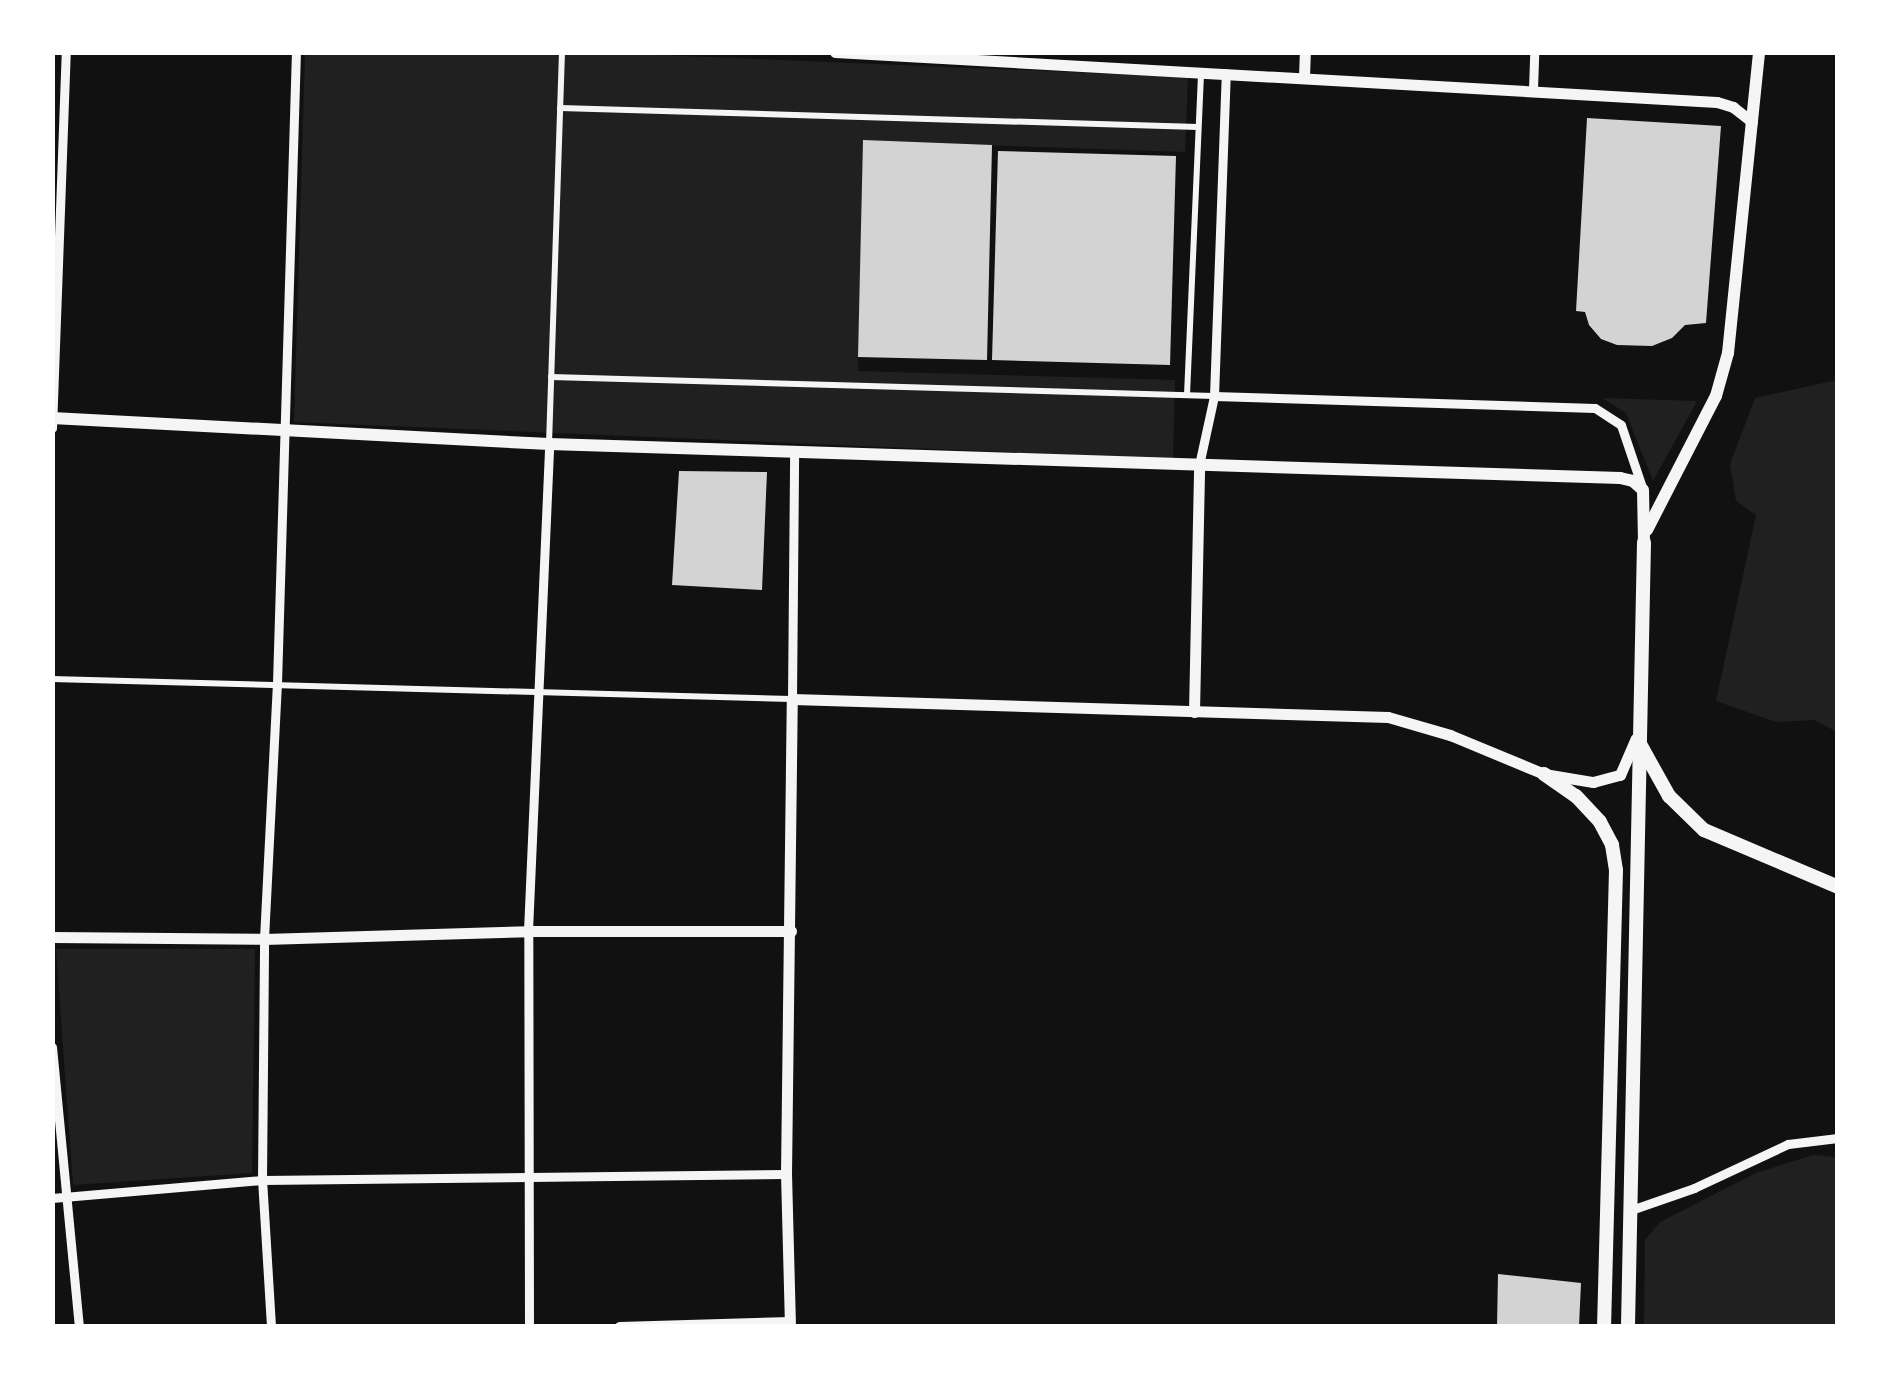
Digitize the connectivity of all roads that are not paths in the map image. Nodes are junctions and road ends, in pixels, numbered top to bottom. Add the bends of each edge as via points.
1 (66, 52) edge
2 (296, 52) edge
3 (562, 52) edge
4 (834, 52) edge
5 (1305, 52) edge
6 (1534, 52) edge
7 (1759, 52) edge
8 (1079, 59) edge
9 (1201, 72) junction
10 (1226, 73) junction
11 (1304, 77) junction
12 (1533, 89) junction
13 (560, 108) junction
14 (1752, 122) junction
15 (1198, 127) junction
16 (551, 377) junction
17 (1186, 394) junction
18 (1214, 396) junction
19 (53, 418) edge
20 (52, 428) edge
21 (286, 434) junction
22 (549, 444) junction
23 (794, 452) junction
24 (1199, 465) junction
25 (1644, 494) junction
26 (1644, 542) junction
27 (52, 679) edge
28 (277, 683) junction
29 (537, 693) junction
30 (792, 699) junction
31 (1194, 712) junction
32 (1637, 736) junction
33 (1544, 774) junction
34 (1838, 886) edge
35 (528, 931) junction
36 (791, 931) junction
37 (52, 937) edge
38 (264, 939) junction
39 (52, 1046) edge
40 (1838, 1138) edge
41 (529, 1174) junction
42 (786, 1174) junction
43 (262, 1180) junction
44 (58, 1197) edge
45 (1631, 1210) junction
46 (790, 1324) edge
47 (79, 1326) edge
48 (271, 1326) edge
49 (529, 1326) edge
50 (619, 1326) edge
51 (1604, 1326) edge
52 (1628, 1326) edge

1 - 19 street
2 - 21 street
3 - 13 street
4 - 8 street
5 - 11 street
6 - 12 street
7 - 14 main road
8 - 9 street
9 - 10 street
9 - 15 street
10 - 11 street
10 - 18 street
11 - 12 street
12 - 14 street via 1717,102
13 - 15 street
13 - 16 street
14 - 26 main road via 1728,352 1719,386
15 - 17 street
16 - 17 street
16 - 22 street
17 - 18 street
18 - 24 street
18 - 25 street via 1595,408 1626,432
19 - 20 street
19 - 21 main road
21 - 22 main road
21 - 28 street
22 - 23 main road
22 - 29 street
23 - 24 main road
23 - 30 street
24 - 25 main road via 1620,478
24 - 31 street
25 - 26 main road
26 - 32 main road
27 - 28 street
28 - 29 street
28 - 38 street
29 - 30 street
29 - 35 street
30 - 31 street
30 - 36 street
31 - 33 street via 1406,720
32 - 33 street via 1628,766 1611,780
32 - 34 main road via 1662,784 1704,830
32 - 45 main road
33 - 51 main road via 1600,822 1616,870
35 - 36 street
35 - 38 street
35 - 41 street
36 - 42 street
37 - 38 street
38 - 43 street
39 - 44 street
40 - 45 street via 1788,1144
41 - 42 street
41 - 43 street
41 - 49 street
42 - 46 street
43 - 44 street
43 - 48 street
44 - 47 street
45 - 52 main road
46 - 50 street

